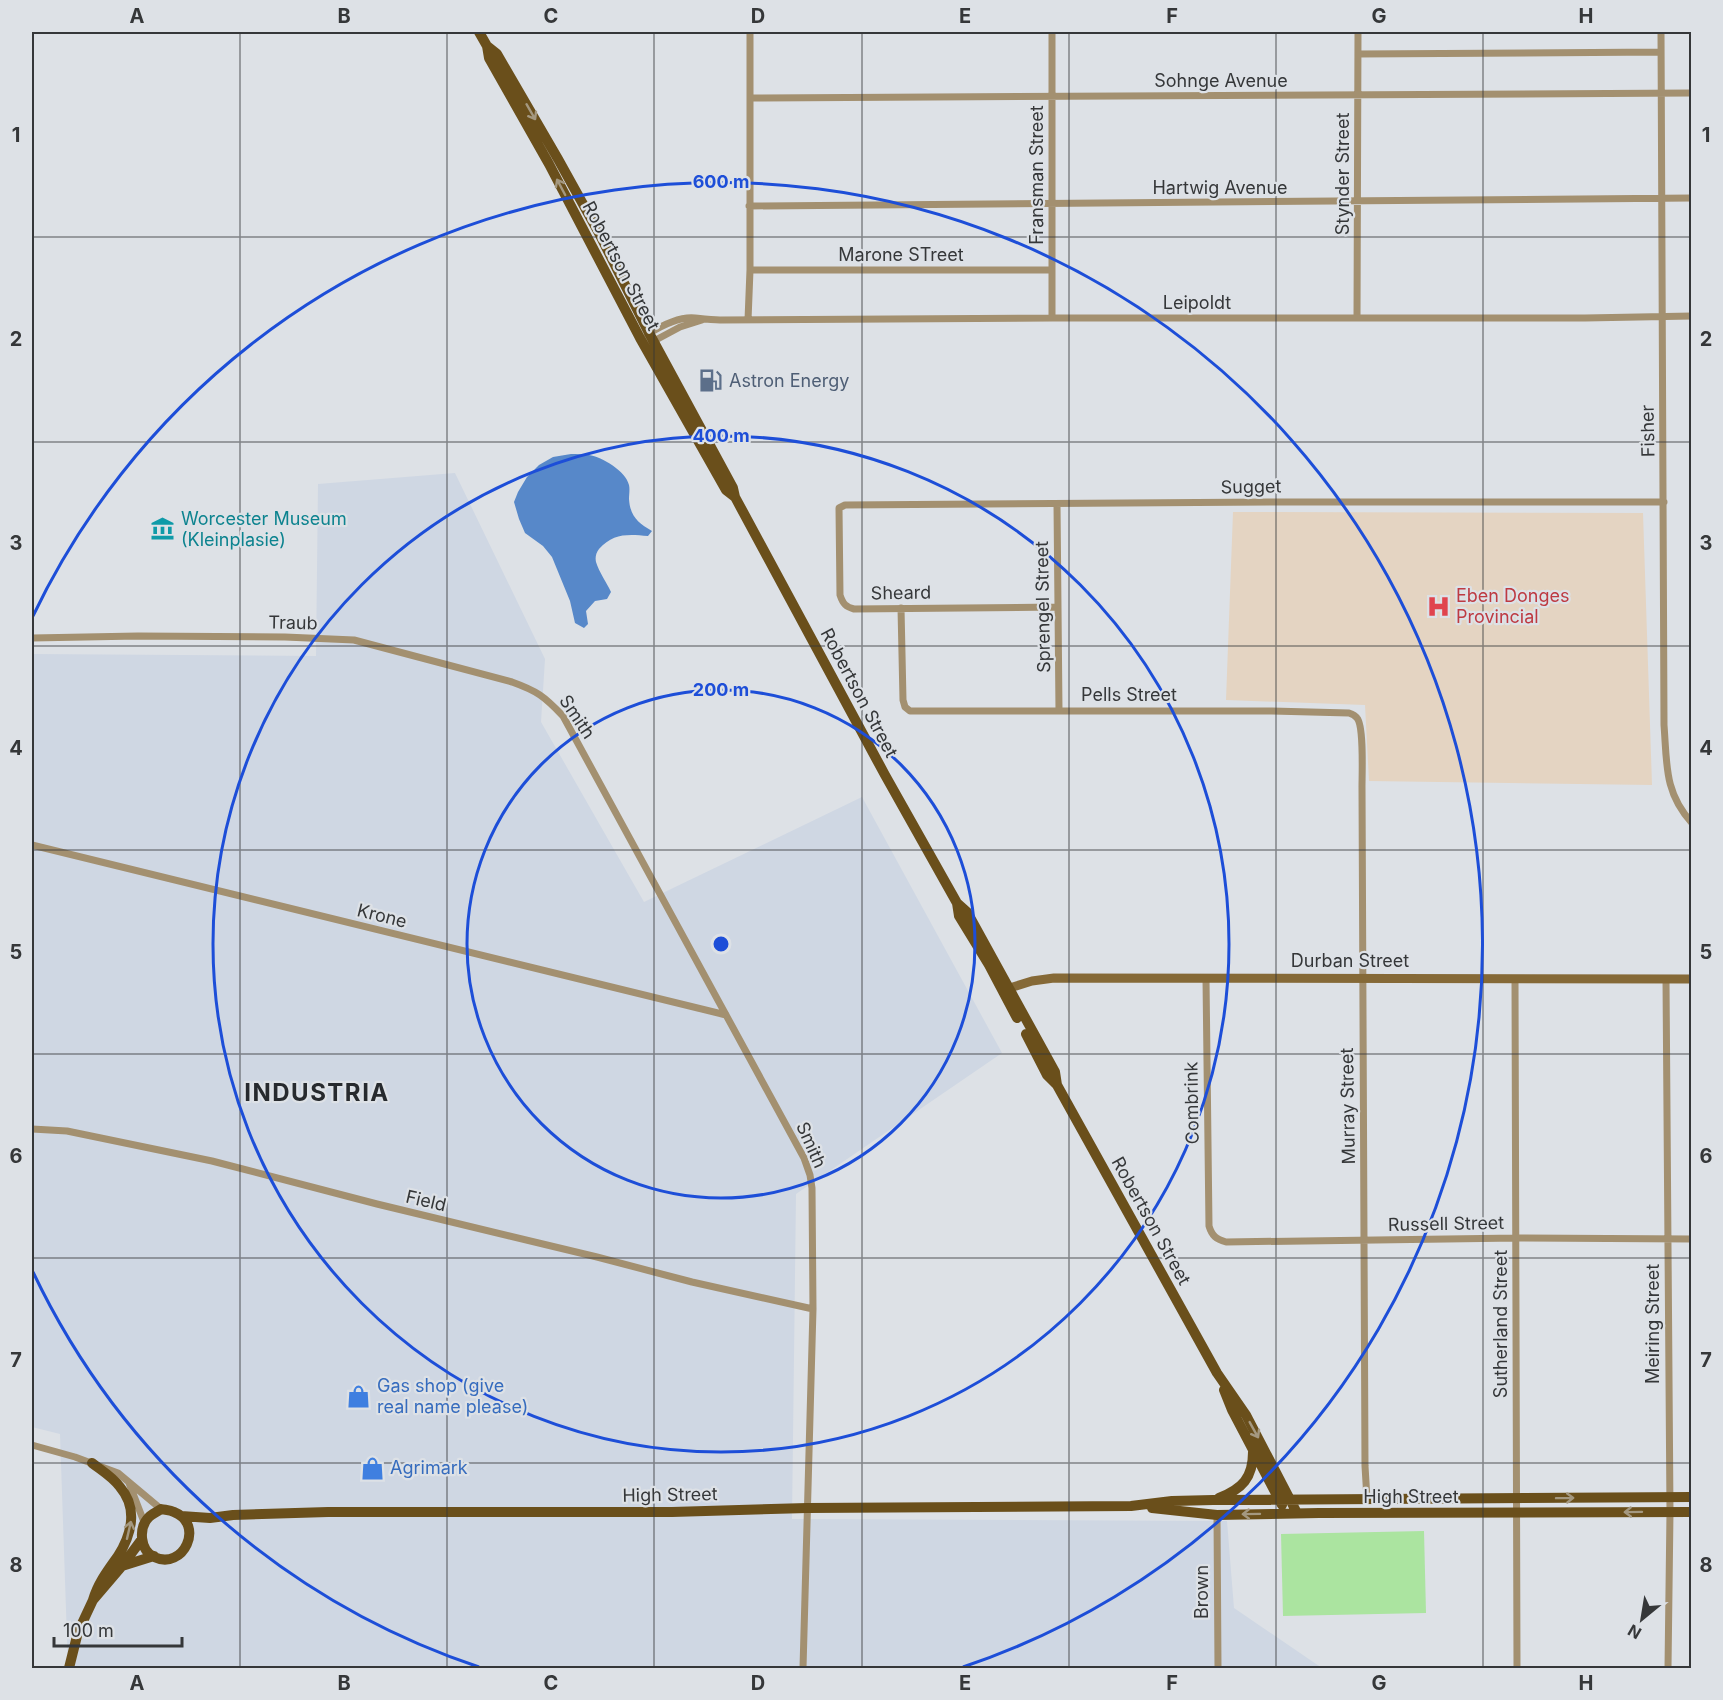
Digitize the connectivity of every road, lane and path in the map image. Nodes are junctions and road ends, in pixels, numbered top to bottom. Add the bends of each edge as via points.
1 (479, 32) edge
2 (750, 32) edge
3 (1053, 32) edge
4 (1358, 32) edge
5 (1661, 32) edge
6 (1661, 52) junction
7 (1358, 54) junction
8 (1661, 93) junction
9 (1692, 93) edge
10 (1358, 95) junction
11 (1052, 96) junction
12 (750, 98) junction
13 (1661, 198) junction
14 (1692, 198) edge
15 (1358, 202) junction
16 (1053, 203) junction
17 (750, 206) junction
18 (750, 270) junction
19 (1052, 270) junction
20 (1662, 316) junction
21 (1692, 316) edge
22 (1357, 317) junction
23 (1052, 318) junction
24 (748, 320) junction
25 (647, 340) junction
26 (1664, 501) junction
27 (1057, 504) junction
28 (840, 506) joint
29 (1058, 607) junction
30 (901, 608) junction
31 (32, 638) edge
32 (546, 698) joint
33 (1059, 710) junction
34 (1354, 715) joint
35 (1692, 823) edge
36 (32, 845) edge
37 (1362, 978) junction
38 (1206, 979) junction
39 (1515, 979) junction
40 (1666, 979) junction
41 (1692, 979) edge
42 (1005, 989) junction
43 (726, 1015) junction
44 (32, 1129) edge
45 (1209, 1226) joint
46 (1517, 1238) junction
47 (1668, 1239) junction
48 (1692, 1239) edge
49 (1365, 1240) junction
50 (813, 1309) junction
51 (1217, 1373) junction
52 (32, 1445) edge
53 (1253, 1451) junction
54 (92, 1463) junction
55 (128, 1480) junction
56 (1669, 1497) junction
57 (1692, 1497) edge
58 (1515, 1498) junction
59 (1367, 1499) junction
60 (1213, 1500) junction
61 (1284, 1500) junction
62 (1131, 1506) junction
63 (807, 1508) junction
64 (161, 1509) junction
65 (1670, 1512) junction
66 (1692, 1512) edge
67 (1292, 1514) junction
68 (1516, 1514) junction
69 (1217, 1515) junction
70 (181, 1516) junction
71 (210, 1518) junction
72 (144, 1522) junction
73 (190, 1535) junction
74 (142, 1539) junction
75 (154, 1556) junction
76 (122, 1566) junction
77 (93, 1600) junction
78 (69, 1668) edge
79 (803, 1668) edge
80 (1218, 1668) edge
81 (1516, 1668) edge
82 (1668, 1668) edge

1 - 25 main road, Robertson Street via 497,54 599,233
2 - 12 street
3 - 11 street, Fransman Street
4 - 7 street, Stynder Street
5 - 6 street, Fisher
6 - 7 street
6 - 8 street, Fisher
7 - 10 street, Stynder Street
8 - 9 street, Sohnge Avenue
8 - 10 street, Sohnge Avenue
8 - 13 street, Fisher
10 - 11 street, Sohnge Avenue
10 - 15 street, Stynder Street
11 - 12 street, Sohnge Avenue
11 - 16 street, Fransman Street
12 - 17 street
13 - 14 street, Hartwig Avenue
13 - 15 street, Hartwig Avenue
13 - 20 street, Fisher
15 - 16 street, Hartwig Avenue
15 - 22 street, Stynder Street
16 - 17 street, Hartwig Avenue
16 - 19 street, Fransman Street
17 - 18 street
18 - 19 street, Marone STreet
18 - 24 street
19 - 23 street, Fransman Street
20 - 21 street, Leipoldt
20 - 22 street, Leipoldt
20 - 26 street, Fisher
22 - 23 street, Leipoldt
23 - 24 street, Leipoldt
24 - 25 street, Leipoldt via 702,320
25 - 42 main road, Robertson Street via 733,488 957,903 967,912
26 - 27 street, Sugget
26 - 35 street, Fisher via 1667,768 1673,796
27 - 28 street, Sugget
27 - 29 street, Sprengel Street
28 - 30 street, Sheard via 842,602 854,609
29 - 30 street, Sheard
29 - 33 street, Sprengel Street
30 - 33 street, Pells Street via 905,707 913,711
31 - 32 street, Traub via 354,640 512,682
32 - 43 street, Smith via 562,716
33 - 34 street, Pells Street
34 - 37 street, Murray Street via 1361,730
36 - 43 street, Krone
37 - 38 street, Durban Street
37 - 39 street, Durban Street
37 - 49 street, Murray Street
38 - 42 street, Durban Street via 1054,978
38 - 45 street, Combrink
39 - 40 street, Durban Street
39 - 46 street, Sutherland Street
40 - 41 street, Durban Street
40 - 47 street, Meiring Street
42 - 51 main road, Robertson Street via 1055,1072 1057,1085
43 - 50 street, Smith via 810,1175
44 - 50 street, Field via 67,1131 200,1158
45 - 49 street, Russell Street via 1215,1237 1226,1242
46 - 47 street, Russell Street
46 - 49 street, Russell Street
46 - 58 street, Sutherland Street
47 - 48 street, Russell Street
47 - 56 street, Meiring Street
49 - 59 street, Murray Street
50 - 63 street, Smith
51 - 53 main road, Robertson Street
51 -> 61 main road, Robertson Street via 1267,1453
52 - 54 street
53 - 60 main road via 1252,1467 1245,1482
53 - 61 main road, Robertson Street
54 - 55 street
77 -> 54 main road via 128,1537 131,1511 121,1487
55 - 64 street
55 - 72 street
56 - 57 main road, High Street
58 -> 56 main road, High Street
56 - 65 street, Meiring Street
58 - 59 main road, High Street
58 - 68 street, Sutherland Street
59 - 61 main road, High Street
60 - 61 main road, High Street
60 - 62 main road, High Street
61 - 67 main road, Robertson Street
62 - 63 main road, High Street
62 - 69 main road, High Street
63 - 71 main road, High Street via 328,1512
63 - 79 street, Smith
64 - 70 main road, High Street
64 - 72 main road
65 - 66 main road, High Street
65 -> 68 main road, High Street
65 - 82 street, Meiring Street
67 - 68 main road, High Street
67 -> 69 main road, High Street
68 - 81 street, Sutherland Street
69 - 80 street, Brown
70 - 71 main road, High Street
70 - 73 main road
71 - 73 main road
72 - 74 main road
73 - 75 main road via 187,1547 174,1558
74 - 75 main road
74 - 76 main road
75 - 76 main road
76 - 77 main road
77 - 78 main road via 78,1632

